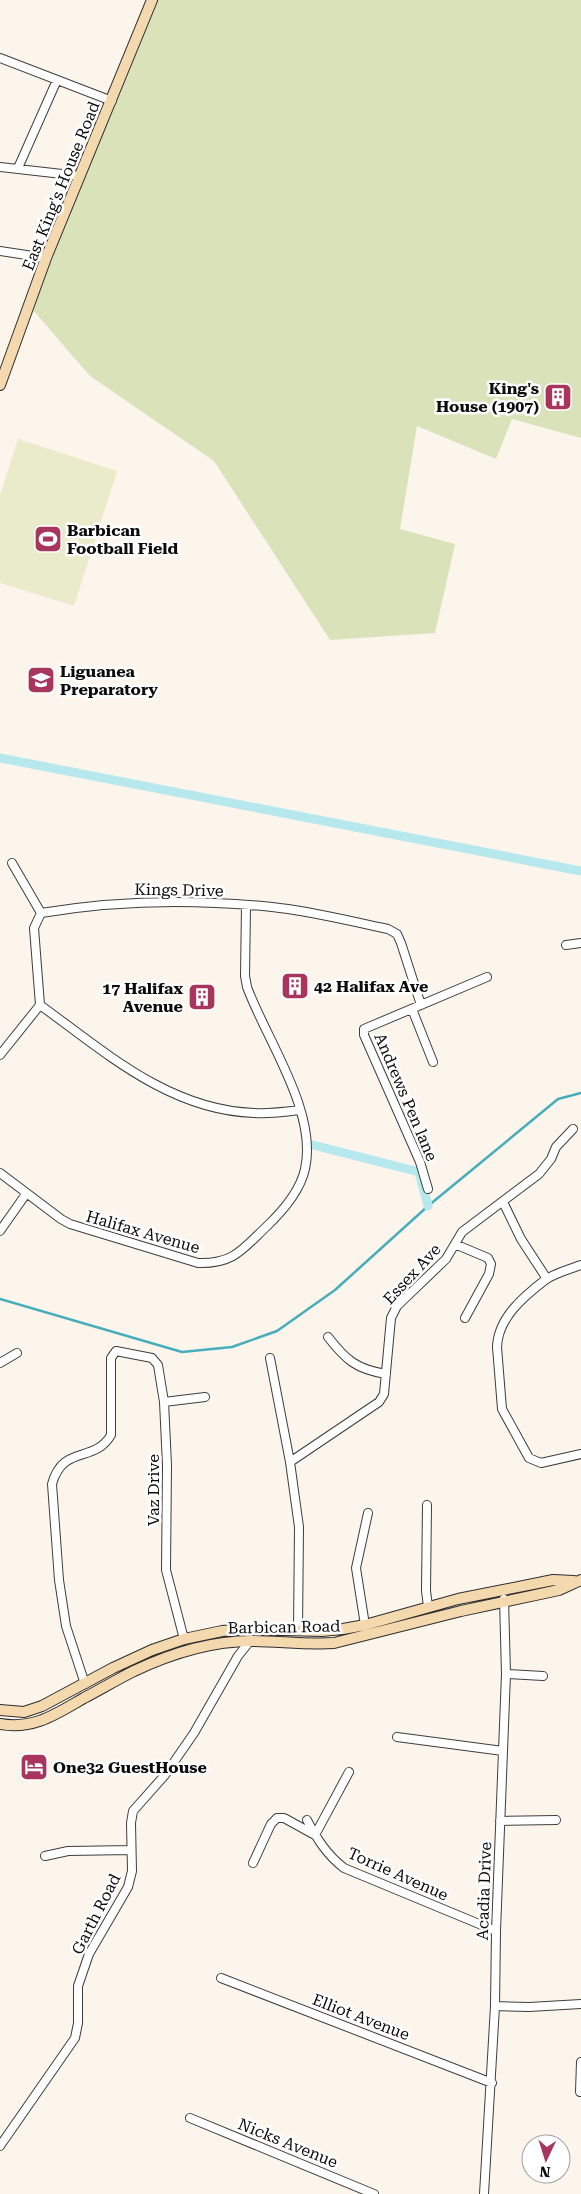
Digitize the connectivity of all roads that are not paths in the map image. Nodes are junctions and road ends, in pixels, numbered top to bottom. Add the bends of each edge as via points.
1 (152, 0) edge
2 (0, 58) edge
3 (57, 80) junction
4 (112, 101) junction
5 (0, 167) edge
6 (18, 168) junction
7 (80, 176) junction
8 (0, 250) edge
9 (46, 258) junction
10 (0, 381) edge
11 (12, 863) dead end
12 (246, 906) junction
13 (41, 913) junction
14 (581, 943) edge
15 (566, 945) dead end
16 (487, 977) dead end
17 (40, 1005) junction
18 (421, 1005) junction
19 (412, 1009) junction
20 (0, 1055) edge
21 (433, 1062) dead end
22 (299, 1110) junction
23 (573, 1129) dead end
24 (0, 1173) edge
25 (428, 1189) dead end
26 (26, 1194) junction
27 (503, 1202) junction
28 (0, 1231) edge
29 (457, 1245) junction
30 (581, 1265) edge
31 (546, 1279) junction
32 (465, 1318) dead end
33 (328, 1338) dead end
34 (17, 1353) dead end
35 (270, 1358) dead end
36 (0, 1363) edge
37 (386, 1374) junction
38 (205, 1397) dead end
39 (164, 1402) junction
40 (581, 1454) edge
41 (290, 1462) junction
42 (427, 1505) dead end
43 (368, 1514) dead end
44 (580, 1581) edge
45 (503, 1589) junction
46 (504, 1601) junction
47 (428, 1606) junction
48 (365, 1625) junction
49 (298, 1630) junction
50 (184, 1639) junction
51 (250, 1641) junction
52 (506, 1674) junction
53 (543, 1676) dead end
54 (85, 1684) junction
55 (0, 1710) edge
56 (0, 1724) edge
57 (397, 1737) dead end
58 (503, 1751) junction
59 (349, 1772) dead end
60 (307, 1820) dead end
61 (556, 1820) dead end
62 (500, 1821) junction
63 (315, 1835) junction
64 (131, 1850) junction
65 (45, 1856) dead end
66 (253, 1863) dead end
67 (496, 1931) junction
68 (221, 1978) dead end
69 (581, 2004) edge
70 (495, 2006) junction
71 (581, 2062) edge
72 (492, 2083) junction
73 (580, 2092) dead end
74 (190, 2118) dead end
75 (0, 2146) edge
76 (374, 2194) edge
77 (484, 2194) edge

1 - 4 main road, East King's House Road
2 - 3 street
3 - 4 street
3 - 6 street
4 - 7 main road, East King's House Road
5 - 6 street
6 - 7 street
7 - 9 main road, East King's House Road
8 - 9 street
9 - 10 main road, East King's House Road
11 - 13 street
12 - 13 street, Kings Drive via 145,902 87,905
12 - 18 street, Kings Drive via 328,916 388,929 397,934
12 - 22 street, Halifax Avenue via 247,987 296,1094
13 - 17 street via 34,928
14 - 15 street
16 - 18 street, Andrews Pen lane
17 - 20 street
17 - 22 street via 140,1077 168,1092 233,1112
18 - 19 street, Andrews Pen lane
19 - 21 street
19 - 25 street, Andrews Pen lane via 369,1025 364,1029 364,1035 420,1162
22 - 26 street, Halifax Avenue via 307,1149 305,1170 297,1187 284,1210 236,1256 215,1264 198,1263 76,1226
23 - 27 street, Essex Ave via 556,1147 539,1174
24 - 26 street, Halifax Avenue
26 - 28 street
27 - 29 street, Essex Ave via 462,1232
27 - 31 street
29 - 32 street via 488,1258 491,1264 489,1274
29 - 37 street, Essex Ave via 393,1312
30 - 31 street
31 - 40 street via 506,1317 498,1337 502,1409 525,1453 537,1463
33 - 37 street via 341,1354 360,1368
34 - 36 street
35 - 41 street
37 - 41 street, Essex Ave via 384,1394 379,1402
38 - 39 street
39 - 50 street, Vaz Drive via 166,1570
39 - 54 street, Vaz Drive via 158,1364 152,1358 116,1351 111,1356 111,1435 97,1449 63,1462 55,1473 52,1484 60,1590 66,1626
41 - 49 street via 299,1527
42 - 47 street
43 - 48 street via 356,1568
44 - 45 main road, Barbican Road via 553,1580
44 - 46 main road, Barbican Road via 559,1590
45 - 46 street, Acadia Drive
45 - 47 main road, Barbican Road
46 - 51 main road, Barbican Road via 334,1643
46 - 52 street, Acadia Drive
47 - 48 main road, Barbican Road
48 - 49 main road, Barbican Road via 322,1631
49 - 50 main road, Barbican Road via 246,1629
50 - 54 main road, Barbican Road via 144,1654
51 - 56 main road, Barbican Road via 217,1644 156,1661 51,1718 20,1726
51 - 64 street, Garth Road via 194,1733 165,1775 133,1811
52 - 53 street
52 - 58 street, Acadia Drive
54 - 55 main road, Barbican Road via 24,1712
57 - 58 street
58 - 62 street, Acadia Drive
59 - 63 street
60 - 63 street, Torrie Avenue
61 - 62 street
62 - 67 street, Acadia Drive
63 - 66 street via 284,1818 278,1818 271,1824
63 - 67 street, Torrie Avenue via 333,1860 344,1868
64 - 65 street, Garth Road via 68,1851
64 - 75 street, Garth Road via 132,1871 128,1887 88,1954 78,1986 75,2038
67 - 70 street, Acadia Drive
68 - 72 street, Elliot Avenue
69 - 70 street
70 - 72 street, Acadia Drive
71 - 73 street
72 - 77 street, Acadia Drive
74 - 76 street, Nicks Avenue

